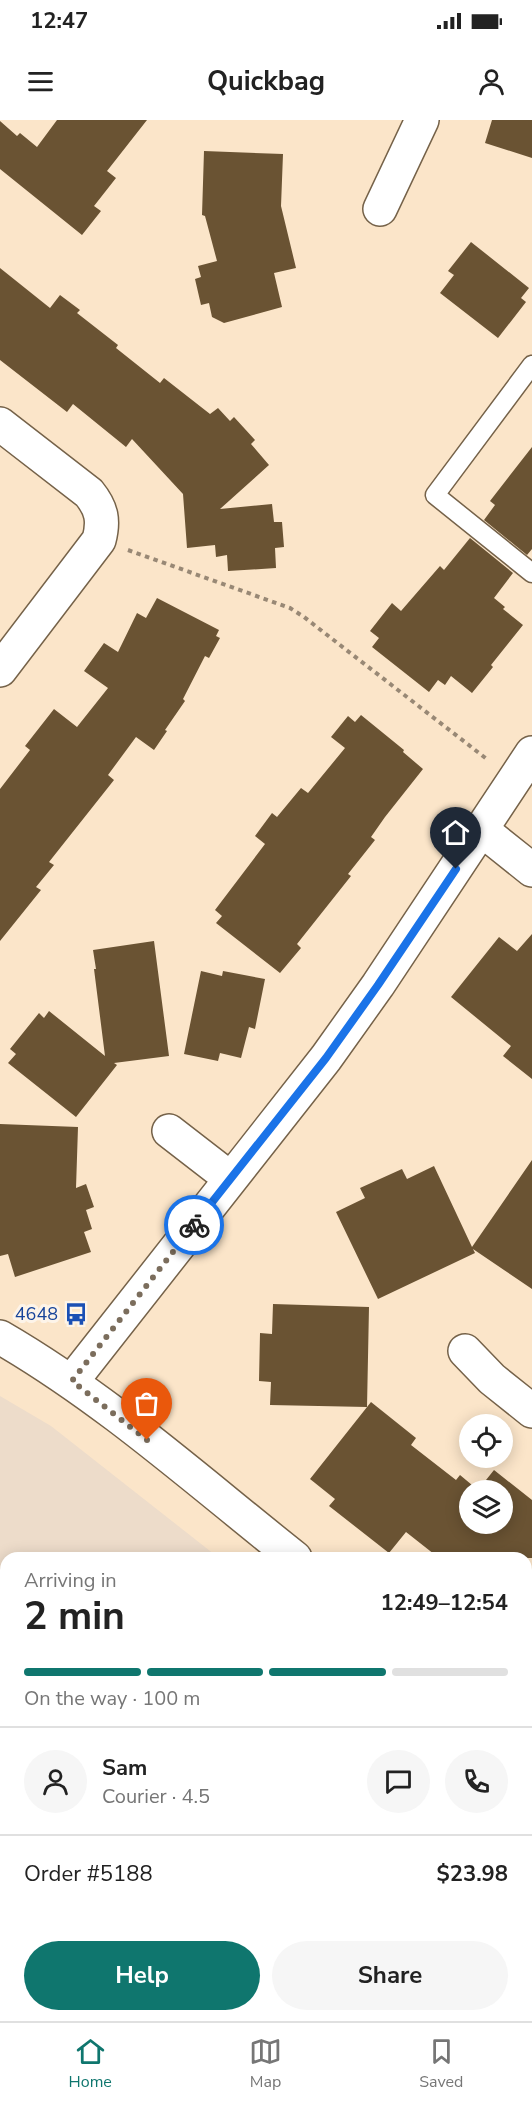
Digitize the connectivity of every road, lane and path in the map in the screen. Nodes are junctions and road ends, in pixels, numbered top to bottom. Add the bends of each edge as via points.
1 (422, 120) edge
2 (380, 209) dead end
3 (532, 365) edge
4 (0, 424) edge
5 (99, 540) junction
6 (532, 573) edge
7 (0, 670) edge
8 (532, 753) edge
9 (514, 780) junction
10 (482, 830) junction
11 (532, 870) edge
12 (169, 1131) dead end
13 (231, 1179) junction
14 (0, 1337) edge
15 (465, 1351) dead end
16 (72, 1381) junction
17 (532, 1411) edge
18 (287, 1552) edge

1 - 2 street
3 - 6 lane via 435,495
4 - 5 street via 89,493 102,517
5 - 7 street
5 - 9 path via 290,608
8 - 9 street
9 - 10 street
10 - 11 street
10 - 13 street via 326,1058
12 - 13 street
13 - 16 street
14 - 16 street
15 - 17 street
16 - 18 street

